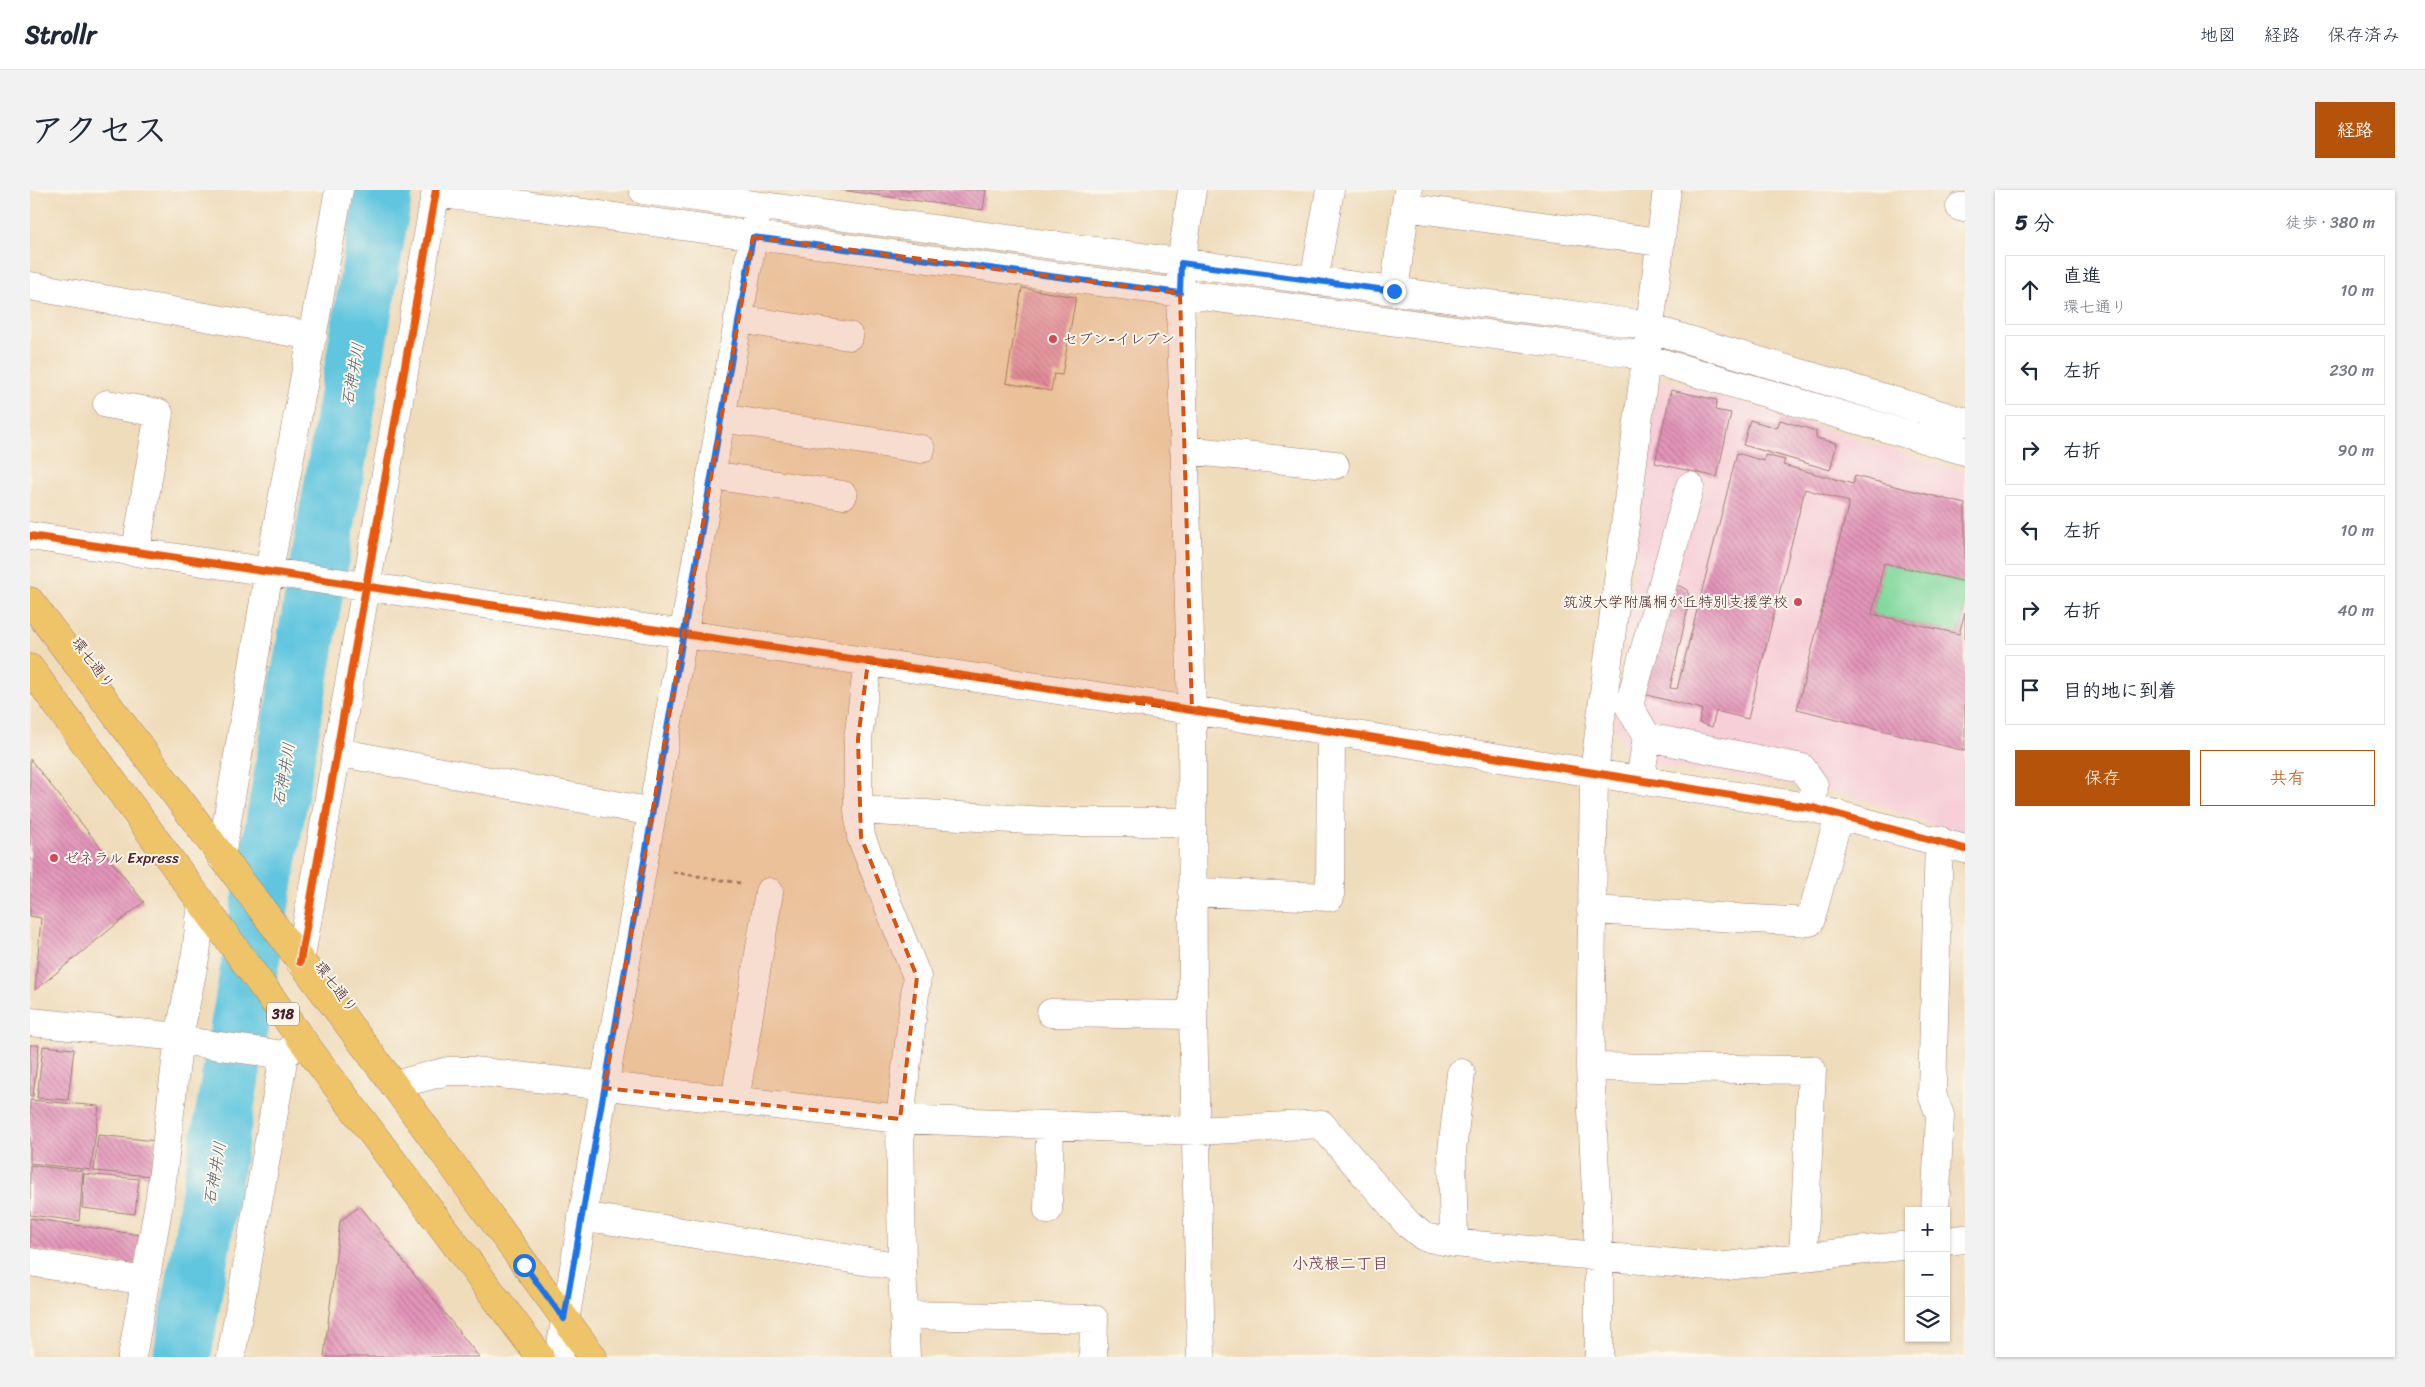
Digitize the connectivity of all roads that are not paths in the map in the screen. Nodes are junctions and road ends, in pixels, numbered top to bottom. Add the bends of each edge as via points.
1 (339, 190) edge
2 (643, 190) edge
3 (1192, 190) edge
4 (1330, 190) edge
5 (1667, 190) edge
6 (436, 192) edge
7 (760, 198) edge
8 (1407, 199) edge
9 (753, 237) junction
10 (1660, 242) junction
11 (1181, 263) junction
12 (1314, 281) junction
13 (30, 286) edge
14 (1394, 291) junction
15 (1180, 293) junction
16 (738, 319) junction
17 (1651, 328) junction
18 (313, 336) junction
19 (849, 336) dead end
20 (1647, 358) junction
21 (106, 404) dead end
22 (721, 418) junction
23 (1965, 422) edge
24 (921, 449) dead end
25 (1184, 450) junction
26 (1965, 451) edge
27 (1335, 465) dead end
28 (712, 475) junction
29 (1690, 486) dead end
30 (843, 495) dead end
31 (30, 536) edge
32 (136, 550) junction
33 (273, 572) junction
34 (365, 584) junction
35 (30, 602) edge
36 (684, 634) junction
37 (868, 662) junction
38 (30, 668) edge
39 (1192, 710) junction
40 (1332, 731) junction
41 (1647, 737) junction
42 (337, 752) junction
43 (1594, 773) junction
44 (1640, 780) junction
45 (1813, 808) junction
46 (858, 810) junction
47 (652, 812) junction
48 (1839, 815) junction
49 (1191, 822) junction
50 (1938, 840) junction
51 (1965, 848) edge
52 (221, 857) junction
53 (769, 892) road end
54 (1192, 892) junction
55 (202, 903) junction
56 (1591, 910) junction
57 (300, 962) junction
58 (1051, 1013) dead end
59 (1193, 1015) junction
60 (30, 1022) edge
61 (179, 1037) junction
62 (293, 1047) junction
63 (1590, 1067) junction
64 (1461, 1073) dead end
65 (394, 1085) junction
66 (604, 1088) junction
67 (735, 1101) junction
68 (900, 1119) junction
69 (1050, 1126) junction
70 (1196, 1131) junction
71 (1935, 1207) edge
72 (1048, 1210) dead end
73 (582, 1216) junction
74 (1965, 1239) edge
75 (1950, 1241) edge
76 (1454, 1243) junction
77 (1905, 1246) edge
78 (1598, 1257) junction
79 (1803, 1258) junction
80 (30, 1262) edge
81 (902, 1266) junction
82 (145, 1281) junction
83 (904, 1315) junction
84 (564, 1319) junction
85 (132, 1357) edge
86 (231, 1357) edge
87 (540, 1357) edge
88 (559, 1357) edge
89 (593, 1357) edge
90 (906, 1357) edge
91 (1093, 1357) edge
92 (1201, 1357) edge
93 (1599, 1357) edge

1 - 18 street
2 - 7 street
3 - 11 street
4 - 12 street
5 - 10 street
6 - 9 street
6 - 34 street
7 - 9 street
7 - 11 street
8 - 10 street
8 - 14 street
9 - 15 street
9 - 16 street
10 - 17 street
11 - 12 street
11 - 15 street
12 - 14 street
13 - 18 street
14 - 17 street
15 - 20 street
15 - 25 street
16 - 19 street
16 - 22 street
17 - 20 street
17 - 23 street
18 - 33 street
20 - 26 street
20 - 43 street
21 - 32 street via 159,413
22 - 24 street
22 - 28 street
25 - 27 street
25 - 39 street
28 - 30 street
28 - 36 street
29 - 41 street via 1629,706
31 - 32 street
32 - 33 street
33 - 34 street
33 - 52 street
34 - 36 street
34 - 42 street
35 - 52 main road, 環七通り
36 - 37 street
36 - 47 street
37 - 39 street
37 - 46 street via 858,739
38 - 55 main road, 318
39 - 40 street
39 - 49 street
40 - 43 street
40 - 54 street via 1330,897
41 - 44 street
41 - 45 street via 1802,768 1814,785
42 - 47 street
42 - 57 street
43 - 44 street
43 - 56 street
44 - 45 street
45 - 48 street
46 - 49 street via 1064,822
46 - 68 street via 861,837 917,977
47 - 66 street
48 - 50 street
48 - 56 street via 1810,922
49 - 54 street
50 - 51 street
50 - 71 street via 1932,1094 1940,1115
52 - 57 main road, 環七通り
53 - 67 street
54 - 59 street
55 - 61 street via 196,954
55 - 62 main road, 318
56 - 63 street
57 - 65 main road, 環七通り
58 - 59 street
59 - 70 street
60 - 61 street
61 - 62 street via 198,1044
61 - 82 street via 160,1197
62 - 86 street
62 - 87 main road, 318
63 - 78 street
63 - 79 street via 1812,1070
64 - 76 street via 1452,1151
65 - 66 street via 448,1071
65 - 84 main road, 環七通り
66 - 67 street
66 - 73 street
67 - 68 street
68 - 69 street
68 - 81 street
69 - 70 street
69 - 72 street
70 - 76 street via 1321,1124 1408,1224 1424,1236
70 - 92 street
73 - 81 street
73 - 84 street
74 - 75 street
76 - 78 street
77 - 79 street
78 - 79 street via 1718,1267
78 - 93 street
80 - 82 street
81 - 83 street
82 - 85 street
83 - 90 street
83 - 91 street via 1094,1319
84 - 88 street
84 - 89 main road, 環七通り

